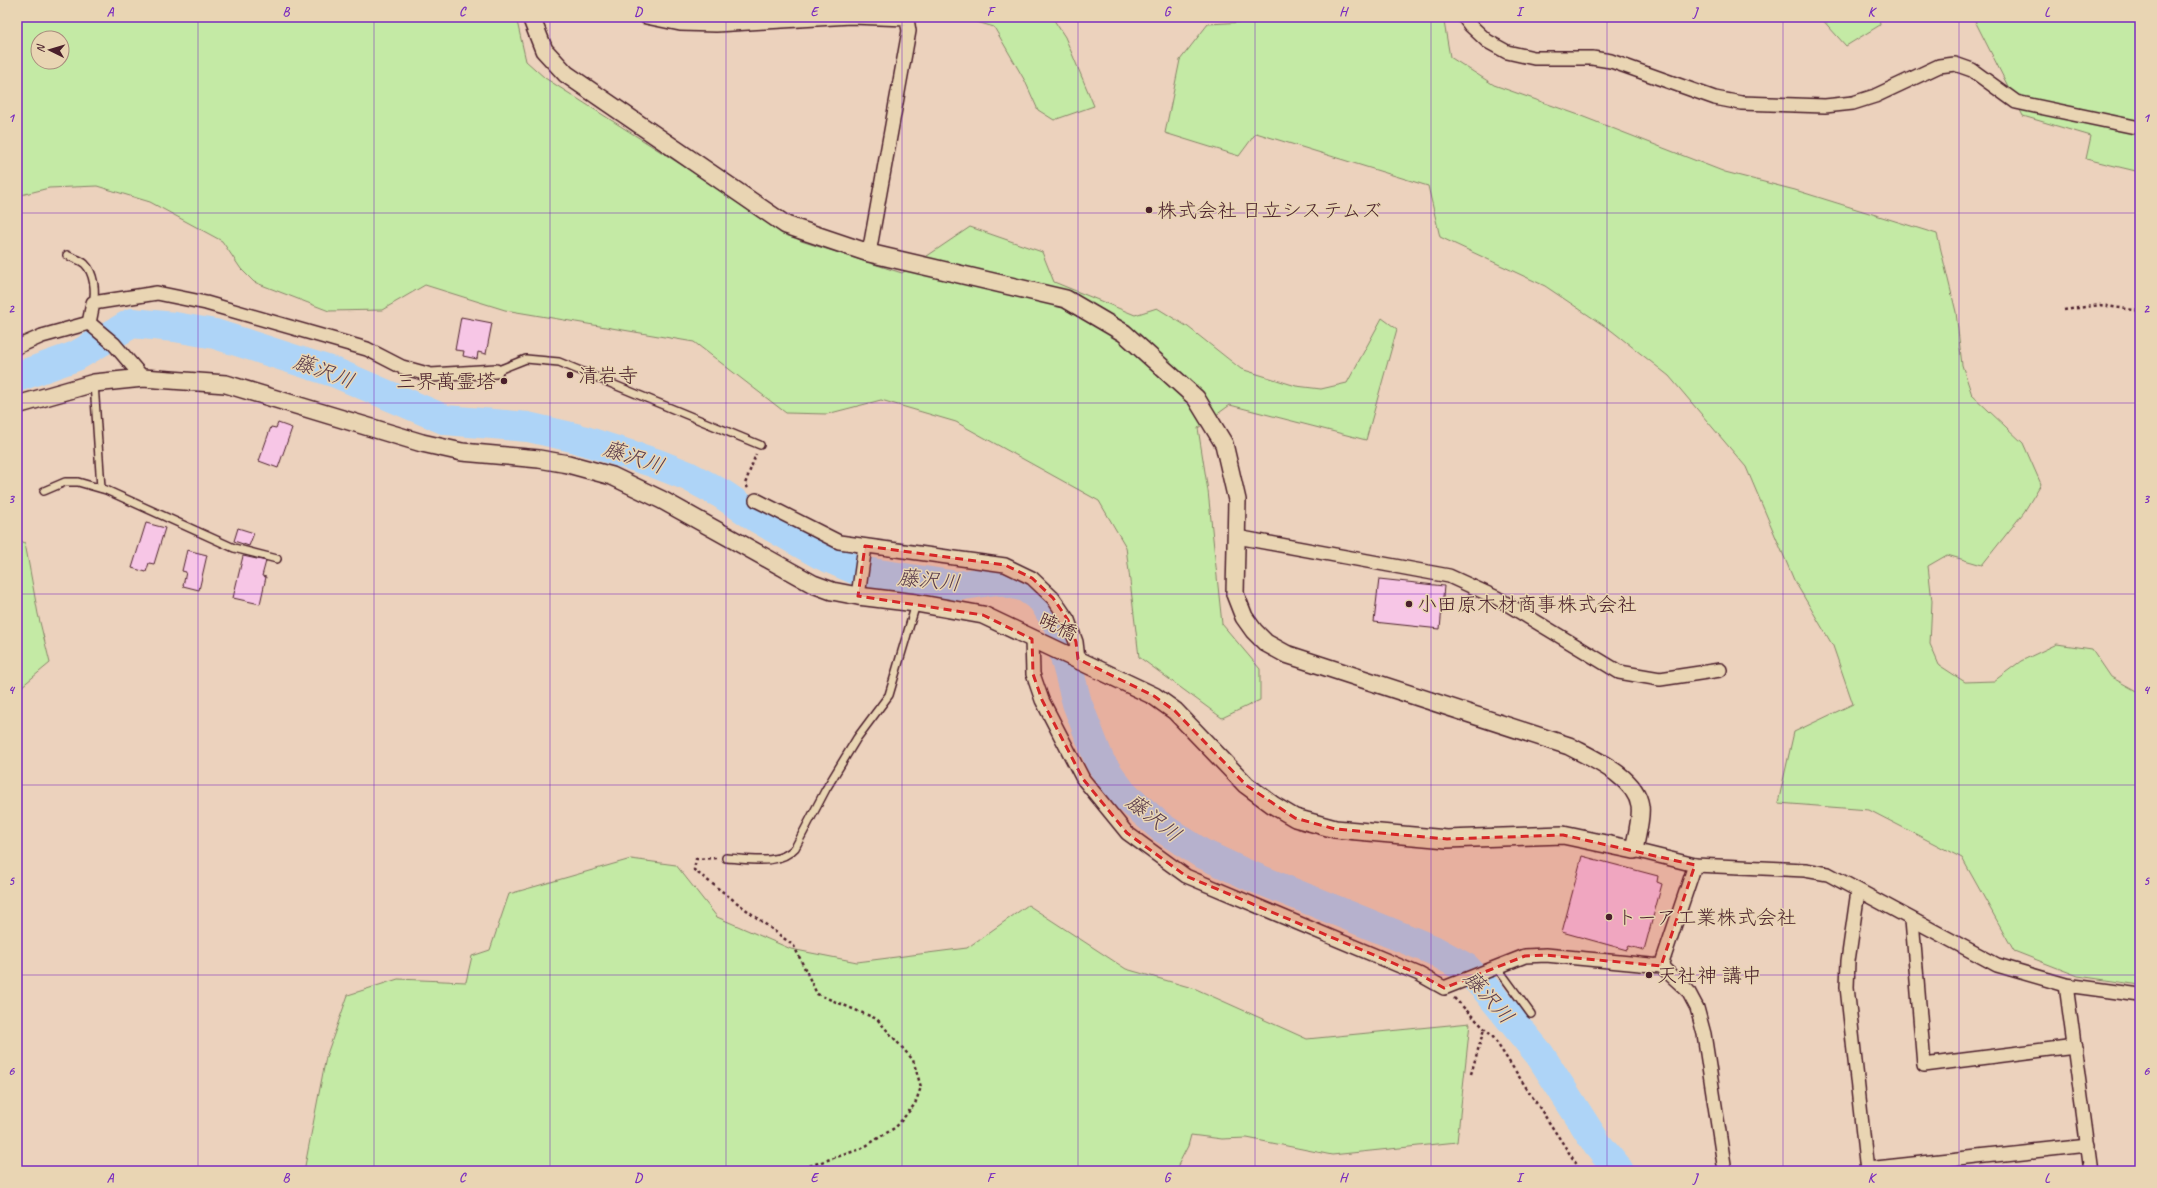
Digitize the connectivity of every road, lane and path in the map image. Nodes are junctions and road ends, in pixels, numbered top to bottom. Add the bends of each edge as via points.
1 (531, 17) edge
2 (646, 17) edge
3 (1464, 17) edge
4 (2140, 128) edge
5 (869, 253) junction
6 (67, 256) dead end
7 (93, 303) junction
8 (2064, 310) dead end
9 (2140, 311) edge
10 (92, 326) junction
11 (17, 347) edge
12 (496, 371) joint
13 (143, 378) junction
14 (94, 383) junction
15 (17, 406) edge
16 (760, 445) dead end
17 (754, 460) dead end
18 (745, 484) dead end
19 (101, 488) junction
20 (44, 491) dead end
21 (756, 500) dead end
22 (1236, 537) junction
23 (865, 549) junction
24 (277, 559) dead end
25 (859, 590) junction
26 (916, 603) junction
27 (1026, 636) junction
28 (1078, 659) junction
29 (1720, 670) dead end
30 (1634, 850) junction
31 (726, 858) joint
32 (1695, 865) junction
33 (1858, 892) junction
34 (1912, 920) junction
35 (1496, 966) junction
36 (1661, 966) junction
37 (2066, 985) junction
38 (1444, 988) junction
39 (2140, 995) edge
40 (1531, 1014) dead end
41 (1484, 1029) junction
42 (2075, 1046) junction
43 (1471, 1074) dead end
44 (2088, 1146) junction
45 (1867, 1170) edge
46 (784, 1171) edge
47 (1581, 1171) edge
48 (1725, 1171) edge
49 (2091, 1171) edge

1 - 5 street via 544,50 566,74 786,225
2 - 5 street via 680,24 716,25 851,17 907,19 909,31
3 - 4 street via 1487,41 1507,52 1534,58 1592,58 1611,61 1716,98 1741,103 1825,106 1853,104 1939,66 1955,64 1972,70 2016,102
5 - 22 street via 1066,300 1124,333 1196,398 1224,444 1237,500
6 - 7 lane via 84,263 92,275 95,296
7 - 10 street
7 - 12 street via 157,293 206,303 367,349 402,367 431,375
8 - 9 path via 2100,305
10 - 11 street via 42,336
10 - 13 street via 114,344
12 - 16 lane via 526,359 559,362
13 - 14 street, 暁橋
13 - 25 street, 暁橋 via 226,384 422,443 462,452 568,464 612,476 662,500 813,584 832,591
14 - 15 street, 暁橋
14 - 19 lane
17 - 18 path
19 - 20 lane via 78,482 65,482
19 - 24 lane via 234,548
21 - 23 street via 826,537
22 - 29 street via 1449,576 1497,598 1619,672 1660,679
22 - 30 street via 1236,594 1244,617 1266,643 1286,654 1570,746 1610,769 1633,787 1640,807
23 - 25 street
23 - 28 street via 1005,565 1032,578 1053,598 1068,620 1076,642
25 - 26 street, 暁橋
26 - 27 street, 暁橋 via 983,615
26 - 31 lane via 889,695 857,738 796,848 789,855 773,860
27 - 28 street, 暁橋
27 - 38 street via 1033,674 1042,700 1083,779 1127,833 1186,876 1419,974
28 - 30 street, 暁橋 via 1154,696 1170,707 1246,785 1295,818 1335,828 1447,838 1563,835
30 - 32 street
31 - 46 path via 696,859 694,870 794,946 816,994 877,1019 913,1060 921,1087 915,1104 896,1127 861,1149 806,1167
32 - 33 street via 1805,870 1828,874
32 - 36 street
33 - 34 street
33 - 45 street via 1847,987
34 - 37 street via 1997,965
34 - 42 street via 1924,1065
35 - 36 street via 1525,956 1546,955
35 - 38 street
35 - 40 lane
36 - 48 street via 1688,990 1697,1008 1704,1034
37 - 39 street
37 - 42 street
38 - 41 path
41 - 43 path
41 - 47 path via 1493,1038
42 - 44 street
44 - 45 street
44 - 49 street

